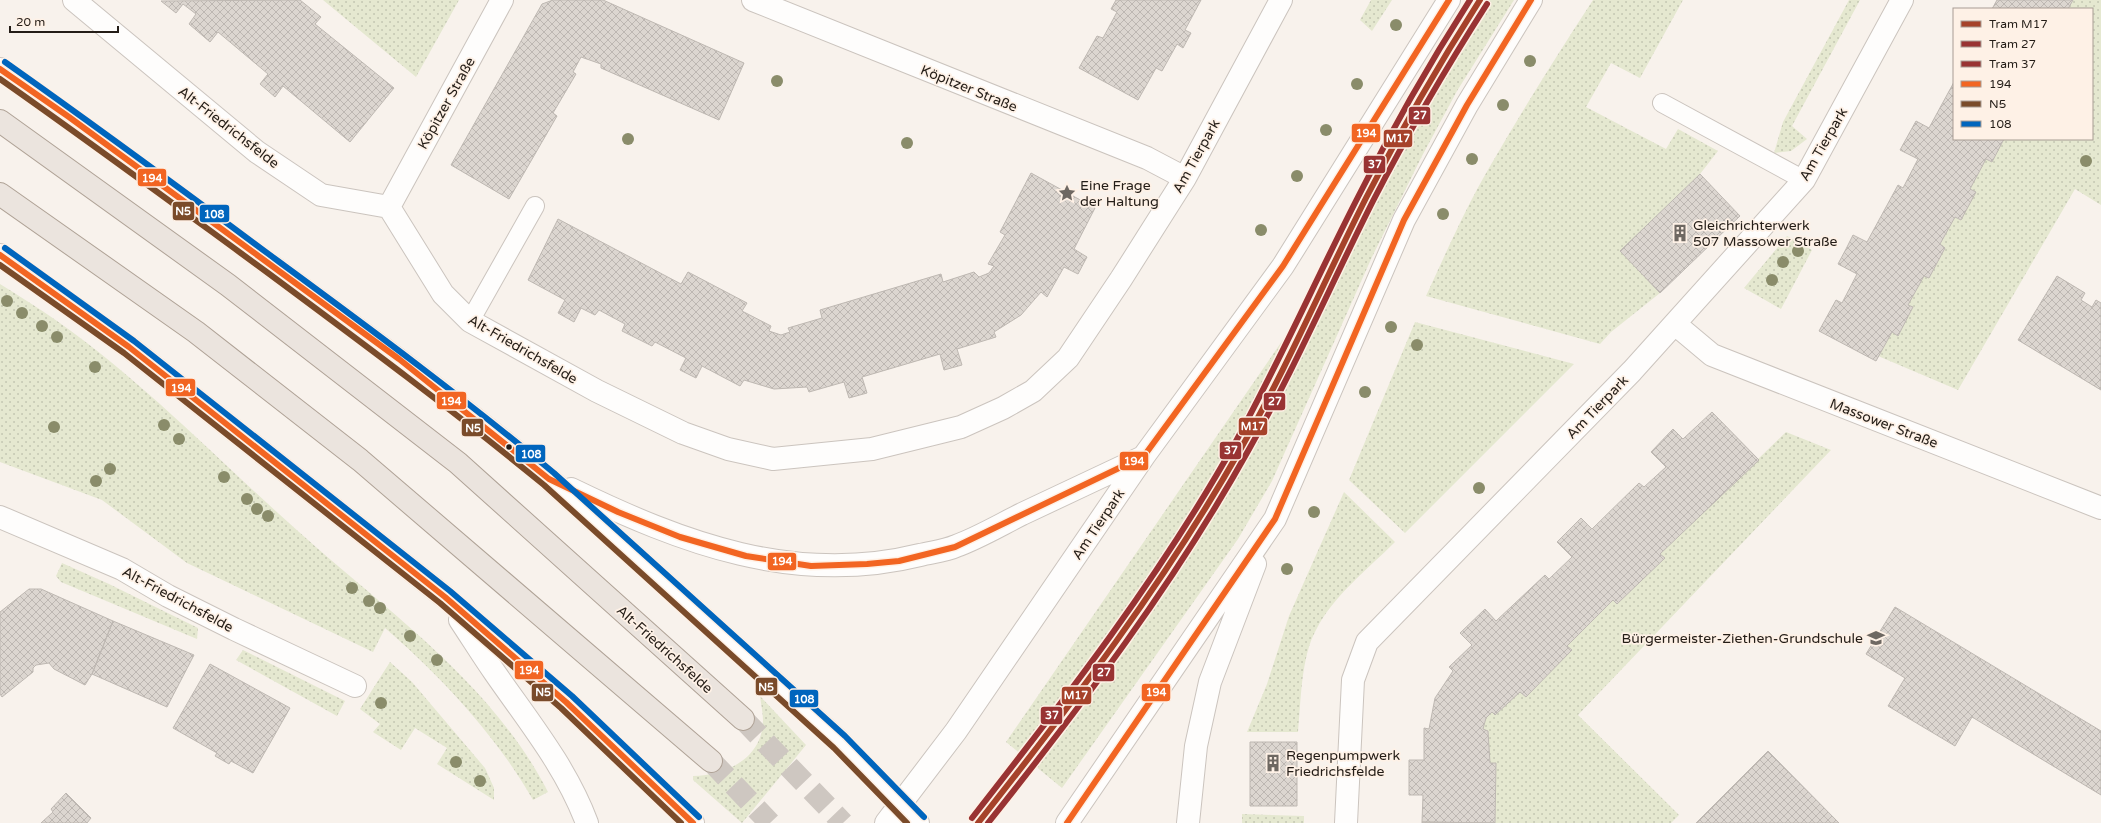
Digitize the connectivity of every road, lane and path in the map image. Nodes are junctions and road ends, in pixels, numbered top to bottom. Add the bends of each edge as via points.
1 (74, 0) edge
2 (502, 0) edge
3 (753, 0) edge
4 (1281, 0) edge
5 (1449, 0) edge
6 (1531, 0) edge
7 (1902, 0) edge
8 (0, 69) edge
9 (1662, 102) dead end
10 (0, 121) edge
11 (1185, 178) junction
12 (1804, 180) junction
13 (0, 194) edge
14 (535, 206) dead end
15 (389, 207) junction
16 (0, 255) edge
17 (470, 321) junction
18 (1675, 324) junction
19 (1003, 408) joint
20 (1144, 456) junction
21 (549, 479) junction
22 (2101, 508) edge
23 (0, 517) edge
24 (1275, 519) junction
25 (445, 597) junction
26 (355, 686) dead end
27 (743, 719) tunnel mouth
28 (711, 760) tunnel mouth
29 (901, 814) edge
30 (587, 823) edge
31 (693, 823) edge
32 (886, 823) edge
33 (918, 823) edge
34 (1067, 823) edge
35 (1188, 823) edge
36 (1346, 823) edge

1 - 15 main road, Alt-Friedrichsfelde via 257,152 321,195
2 - 15 main road, Köpitzer Straße
3 - 11 main road, Köpitzer Straße via 1147,158
4 - 11 main road, Am Tierpark
5 - 20 main road, Am Tierpark via 1283,266
6 - 24 main road via 1470,98 1404,220
7 - 12 main road, Am Tierpark
8 - 21 main road via 399,359
9 - 12 lane
10 - 27 main road, Alt-Friedrichsfelde via 228,286 458,463
11 - 19 main road, Am Tierpark via 1068,358 1033,391
12 - 18 main road, Am Tierpark
13 - 28 main road via 196,332 360,460
14 - 17 lane
15 - 17 main road, Alt-Friedrichsfelde via 443,294
16 - 25 main road via 129,347
17 - 19 main road, Alt-Friedrichsfelde via 597,391 683,433 728,449 772,459 872,449 961,427
18 - 22 main road, Massower Straße via 1712,355
18 - 36 main road, Am Tierpark via 1368,642 1353,680
20 - 21 main road via 955,547 899,561 811,566 746,556 680,537 618,512
20 - 29 main road, Am Tierpark
21 - 29 main road via 840,742
23 - 26 main road, Alt-Friedrichsfelde via 122,568 168,596
24 - 34 main road
24 - 35 main road via 1240,600 1210,682 1196,746
25 - 30 main road via 495,673 547,744 577,795
25 - 31 main road via 566,702
29 - 32 main road, Am Tierpark
29 - 33 main road

